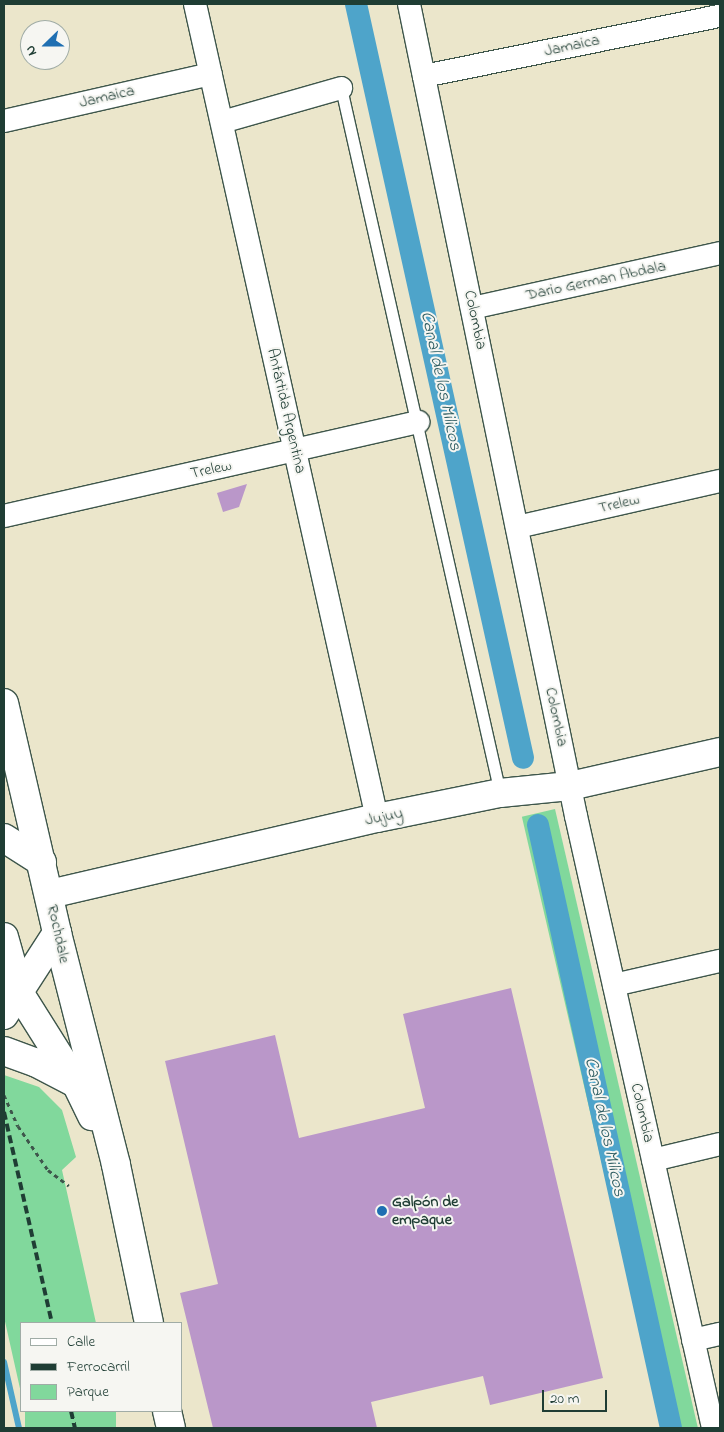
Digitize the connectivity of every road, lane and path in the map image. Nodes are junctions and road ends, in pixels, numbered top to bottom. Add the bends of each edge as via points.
1 (195, 4) edge
2 (409, 4) edge
3 (720, 16) edge
4 (211, 74) junction
5 (424, 76) junction
6 (341, 88) joint
7 (4, 121) edge
8 (222, 122) junction
9 (720, 253) edge
10 (472, 308) junction
11 (418, 422) junction
12 (295, 452) junction
13 (720, 481) edge
14 (4, 516) edge
15 (517, 527) junction
16 (4, 703) edge
17 (720, 752) edge
18 (570, 786) junction
19 (500, 793) junction
20 (377, 818) junction
21 (4, 838) edge
22 (42, 862) junction
23 (50, 894) junction
24 (57, 933) junction
25 (4, 938) edge
26 (720, 960) edge
27 (614, 985) junction
28 (20, 994) junction
29 (4, 1015) edge
30 (4, 1051) edge
31 (76, 1084) junction
32 (4, 1095) edge
33 (720, 1144) edge
34 (653, 1160) junction
35 (116, 1165) junction
36 (69, 1186) dead end
37 (149, 1322) edge
38 (720, 1334) edge
39 (693, 1340) junction
40 (167, 1412) edge
41 (171, 1428) edge
42 (713, 1428) edge

1 - 4 street, Antártida Argentina
2 - 5 street, Colombia
3 - 5 street, Jamaica
4 - 7 street, Jamaica
4 - 8 street, Antártida Argentina
5 - 10 street, Colombia
6 - 8 street
6 - 11 lane
8 - 12 street, Antártida Argentina
9 - 10 street, Dario German Abdala
10 - 15 street, Colombia
11 - 12 street, Trelew
11 - 19 lane
12 - 14 street, Trelew
12 - 20 street, Antártida Argentina
13 - 15 street, Trelew
15 - 18 street, Colombia
16 - 22 main road, Rochdale
17 - 18 main road, Jujuy
18 - 19 main road, Jujuy
18 - 27 street, Colombia
19 - 20 main road, Jujuy
20 - 23 main road, Jujuy
21 - 22 main road
22 - 23 main road, Rochdale
23 - 24 main road, Rochdale
24 - 28 main road
24 - 35 main road, Rochdale
25 - 28 main road, Rochdale
26 - 27 street
27 - 34 street, Colombia
28 - 29 main road
28 - 31 main road, Rochdale
30 - 31 main road via 35,1062
31 - 35 main road, Rochdale
32 - 36 path via 18,1126 48,1170
33 - 34 street
34 - 39 street, Colombia
35 - 37 main road, Rochdale
38 - 39 street
39 - 42 street, Colombia
40 - 41 main road

